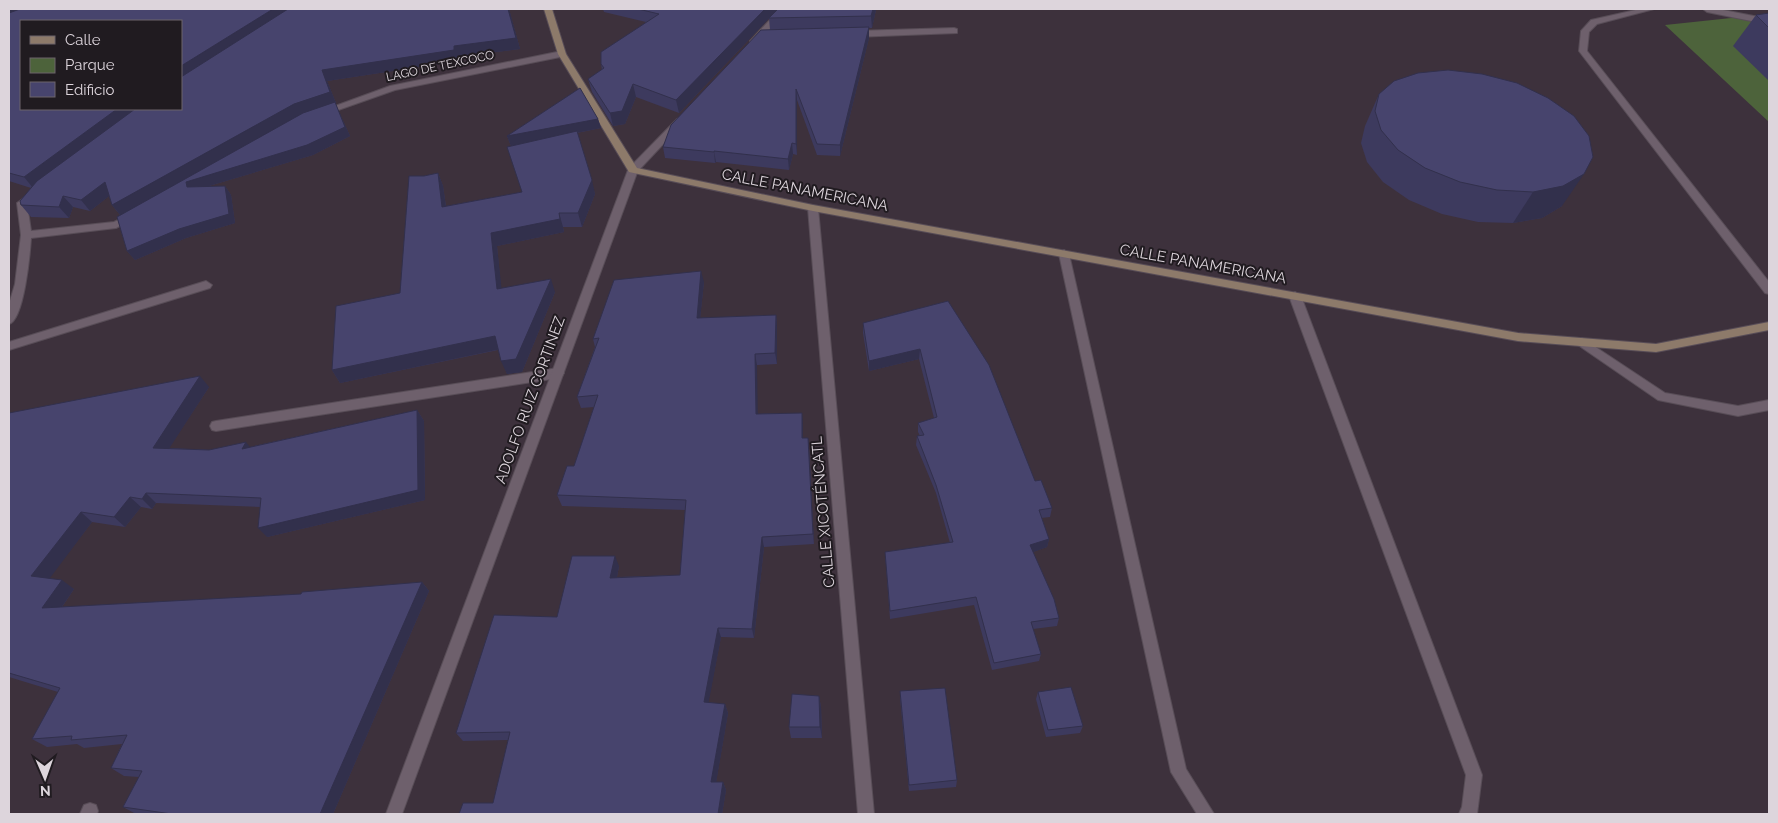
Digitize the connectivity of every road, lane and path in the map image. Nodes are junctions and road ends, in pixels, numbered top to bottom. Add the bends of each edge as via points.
1 (548, 9) edge
2 (784, 9) edge
3 (1650, 9) edge
4 (1707, 9) edge
5 (1766, 21) edge
6 (954, 31) dead end
7 (847, 34) edge
8 (746, 50) edge
9 (562, 54) junction
10 (686, 114) edge
11 (313, 116) edge
12 (633, 170) junction
13 (37, 191) edge
14 (813, 208) junction
15 (142, 210) edge
16 (26, 235) junction
17 (1064, 254) junction
18 (206, 285) dead end
19 (1769, 290) edge
20 (1295, 296) junction
21 (9, 320) edge
22 (1769, 326) edge
23 (1582, 342) junction
24 (9, 346) edge
25 (558, 373) junction
26 (1769, 405) edge
27 (216, 426) dead end
28 (394, 814) edge
29 (866, 814) edge
30 (1206, 814) edge
31 (1467, 814) edge

1 - 9 main road
2 - 8 street via 764,36
3 - 19 street via 1594,22 1585,31 1583,51
4 - 5 street
6 - 7 street
9 - 11 street, LAGO DE TEXCOCO via 393,88
9 - 12 main road
10 - 12 street
12 - 14 main road, CALLE PANAMERICANA
12 - 25 street, ADOLFO RUIZ CORTINEZ
13 - 16 street via 22,203
14 - 17 main road, CALLE PANAMERICANA
14 - 29 street, CALLE XICOTÉNCATL
15 - 16 street via 116,225
16 - 21 street via 21,284
17 - 20 main road, CALLE PANAMERICANA
17 - 30 street via 1179,772
18 - 24 street
20 - 23 main road, CALLE PANAMERICANA via 1518,337
20 - 31 street via 1474,775
22 - 23 main road, CALLE PANAMERICANA via 1656,348
23 - 26 street via 1662,397 1738,411
25 - 27 street
25 - 28 street, ADOLFO RUIZ CORTINEZ

